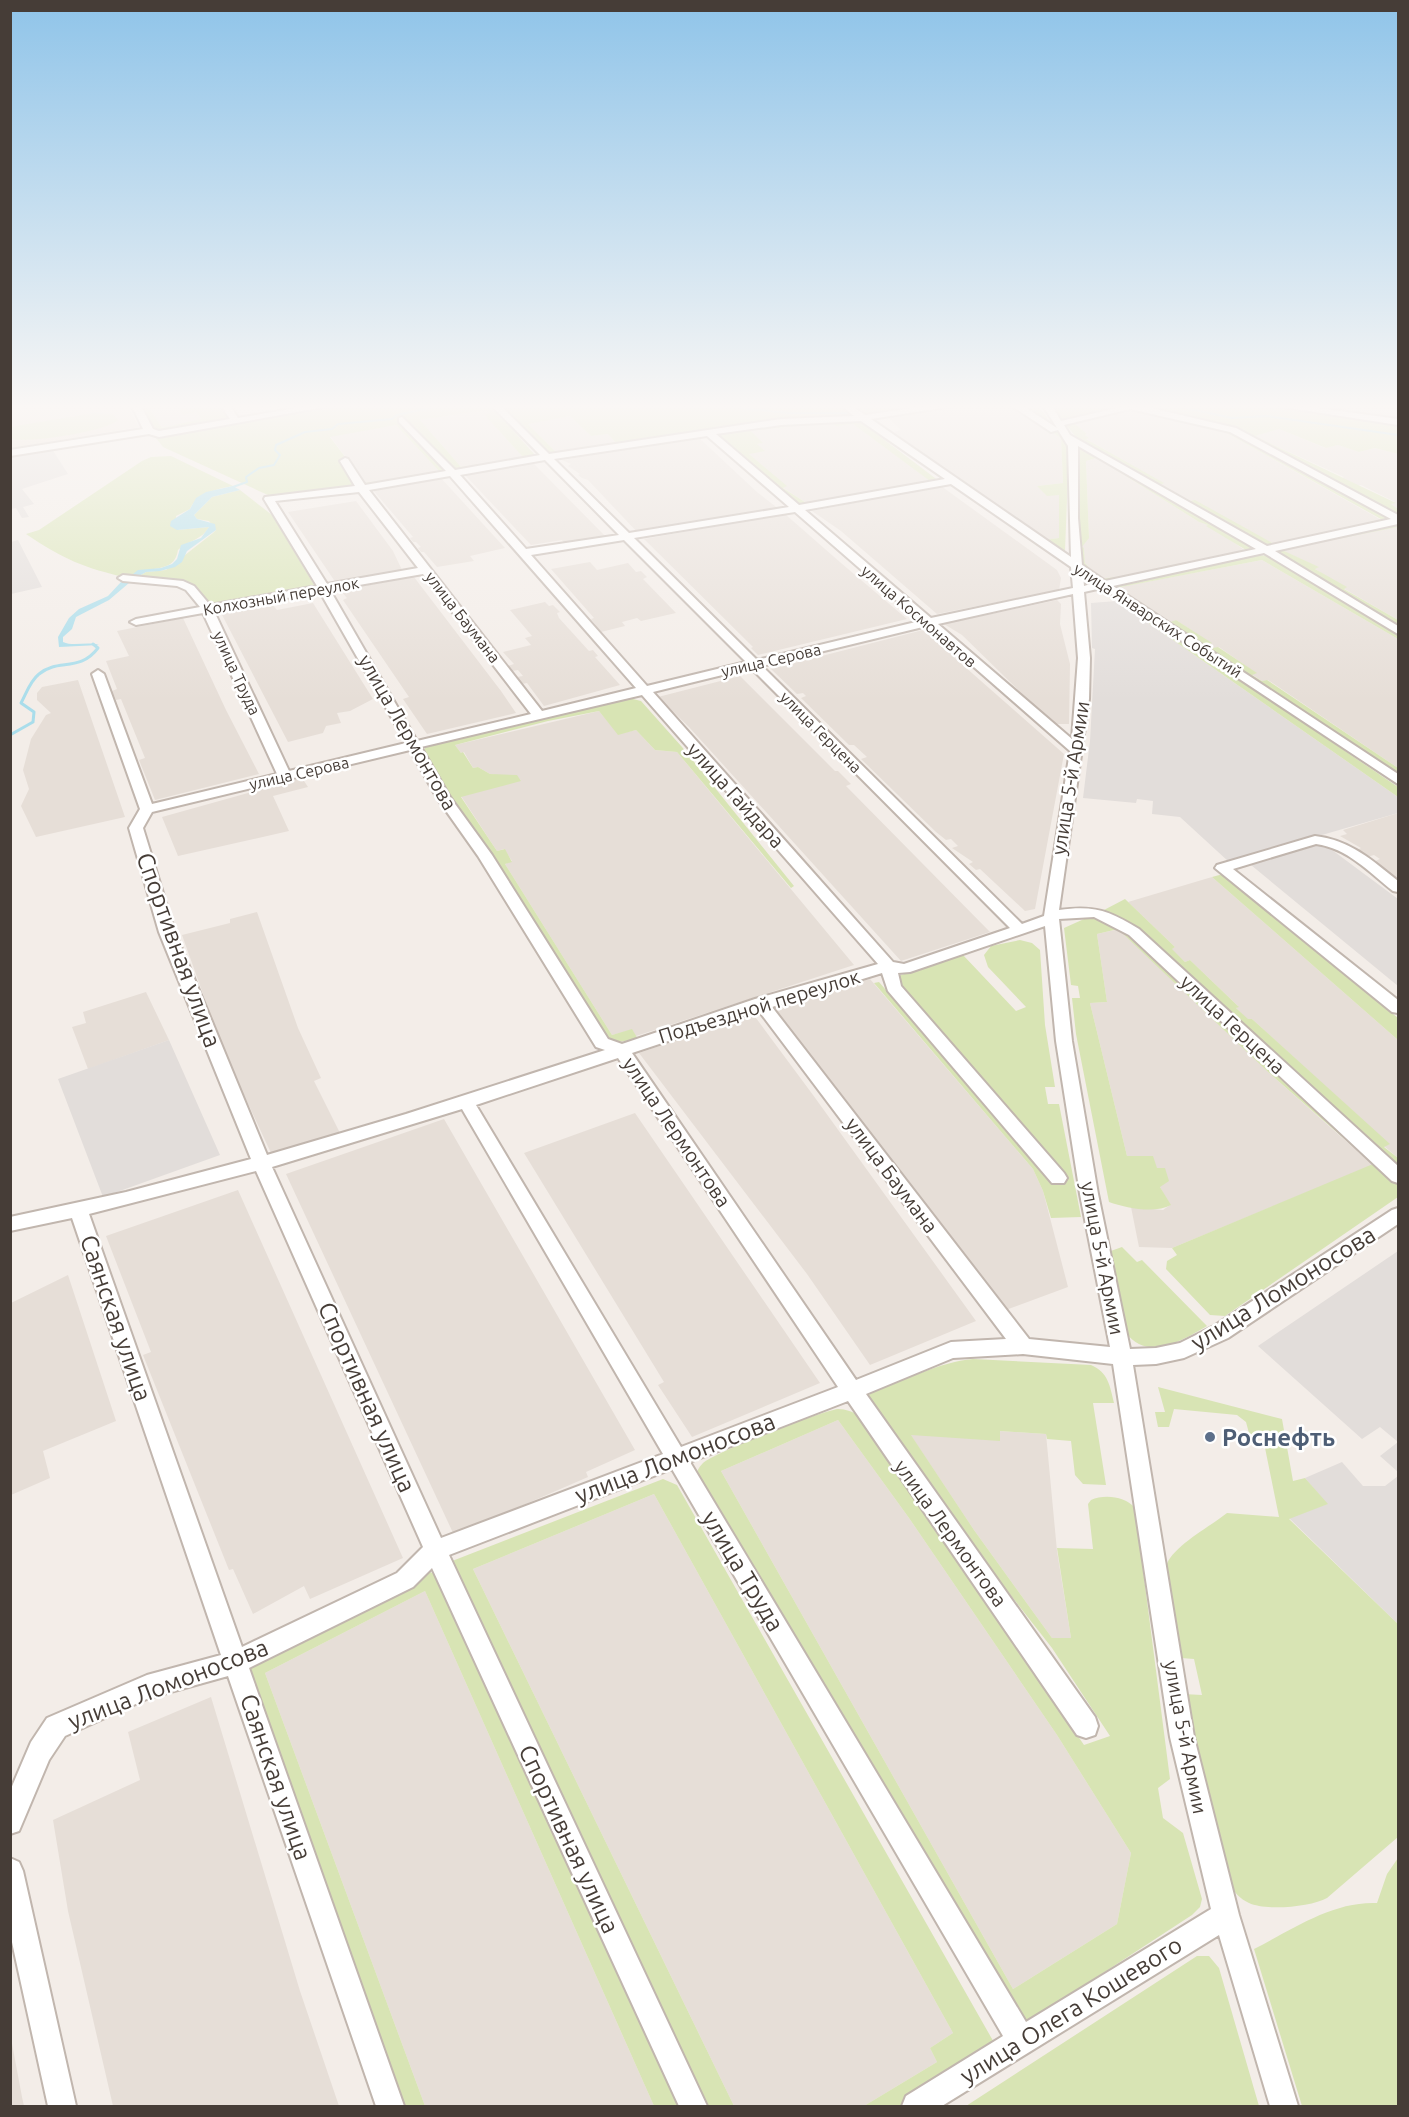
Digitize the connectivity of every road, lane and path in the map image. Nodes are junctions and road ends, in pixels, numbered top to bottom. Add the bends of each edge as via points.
1 (270, 503) edge
2 (375, 503) edge
3 (479, 503) edge
4 (591, 503) edge
5 (789, 503) edge
6 (829, 503) edge
7 (983, 503) edge
8 (1073, 503) edge
9 (1184, 503) edge
10 (1366, 503) edge
11 (796, 509) junction
12 (1398, 520) edge
13 (626, 538) junction
14 (1266, 550) junction
15 (524, 553) junction
16 (1077, 567) junction
17 (426, 570) junction
18 (123, 578) dead end
19 (1104, 585) junction
20 (324, 589) junction
21 (1079, 591) junction
22 (207, 609) junction
23 (136, 622) dead end
24 (927, 623) junction
25 (1398, 631) edge
26 (752, 664) junction
27 (98, 674) dead end
28 (643, 691) junction
29 (539, 716) junction
30 (414, 746) junction
31 (1077, 750) junction
32 (285, 776) junction
33 (1398, 780) edge
34 (147, 810) junction
35 (1398, 888) edge
36 (1051, 917) junction
37 (1022, 931) junction
38 (888, 966) junction
39 (761, 1003) junction
40 (1398, 1008) edge
41 (621, 1050) junction
42 (466, 1102) junction
43 (261, 1162) junction
44 (1398, 1176) edge
45 (1058, 1178) dead end
46 (78, 1210) junction
47 (1398, 1215) edge
48 (10, 1224) edge
49 (1023, 1346) junction
50 (1122, 1357) junction
51 (852, 1391) junction
52 (676, 1458) junction
53 (435, 1550) junction
54 (236, 1662) junction
55 (1086, 1726) dead end
56 (10, 1822) edge
57 (10, 1871) edge
58 (1226, 1915) junction
59 (1021, 2040) junction
60 (62, 2106) edge
61 (390, 2106) edge
62 (693, 2106) edge
63 (916, 2106) edge
64 (1284, 2106) edge

1 - 20 street, улица Лермонтова
2 - 17 street, улица Баумана
3 - 15 street, улица Гайдара
4 - 13 street, улица Герцена
5 - 11 street, улица Космонавтов
6 - 11 street
7 - 16 street, улица Январских Событий
8 - 16 street, улица 5-й Армии
9 - 14 street
10 - 12 street
11 - 13 street
11 - 24 street, улица Космонавтов
12 - 14 street, улица Серова
13 - 15 street
13 - 26 street, улица Герцена
14 - 19 street, улица Серова
14 - 25 street
15 - 28 street, улица Гайдара
16 - 19 street, улица Январских Событий
16 - 21 street, улица 5-й Армии
17 - 20 street, Колхозный переулок
17 - 29 street, улица Баумана
18 - 22 street, улица Труда via 179,583 190,588
19 - 21 street, улица Серова
19 - 33 street, улица Январских Событий
20 - 22 street, Колхозный переулок
20 - 30 street, улица Лермонтова
21 - 24 street, улица Серова
21 - 31 street, улица 5-й Армии via 1084,658
22 - 23 street, Колхозный переулок
22 - 32 street, улица Труда
24 - 26 street, улица Серова
24 - 31 street, улица Космонавтов
26 - 28 street, улица Серова
26 - 37 street, улица Герцена
27 - 34 street
28 - 29 street, улица Серова
28 - 38 street, улица Гайдара
29 - 30 street, улица Серова
30 - 32 street, улица Серова
30 - 41 street, улица Лермонтова via 602,1043
31 - 36 street, улица 5-й Армии
32 - 34 street, улица Серова
34 - 43 street, Спортивная улица via 136,828 167,932
35 - 40 street via 1346,849 1314,840 1222,868
36 - 37 street, Подъездной переулок
36 - 44 street, улица Герцена via 1089,909 1134,932
36 - 50 street, улица 5-й Армии via 1064,1041 1089,1194
37 - 38 street, Подъездной переулок via 905,969
38 - 39 street, Подъездной переулок
38 - 45 street, улица Гайдара via 894,987
39 - 41 street, Подъездной переулок
39 - 49 street, улица Баумана
41 - 42 street, Подъездной переулок
41 - 51 street, улица Лермонтова
42 - 43 street, Подъездной переулок
42 - 52 street, улица Труда
43 - 46 street, Подъездной переулок
43 - 53 street, Спортивная улица
46 - 48 street, Подъездной переулок
46 - 54 street, Саянская улица
47 - 50 street, улица Ломоносова via 1221,1332 1184,1350
49 - 50 street, улица Ломоносова
49 - 51 street, улица Ломоносова via 951,1350
50 - 58 street, улица 5-й Армии via 1182,1737
51 - 52 street, улица Ломоносова
51 - 55 street, улица Лермонтова
52 - 53 street, улица Ломоносова
52 - 59 street, улица Труда
53 - 54 street, улица Ломоносова via 405,1580
53 - 62 street, Спортивная улица
54 - 56 street, улица Ломоносова via 147,1687 56,1727 39,1751
54 - 61 street, Саянская улица
57 - 60 street
58 - 59 street, улица Олега Кошевого
58 - 64 street, улица 5-й Армии
59 - 63 street, улица Олега Кошевого

